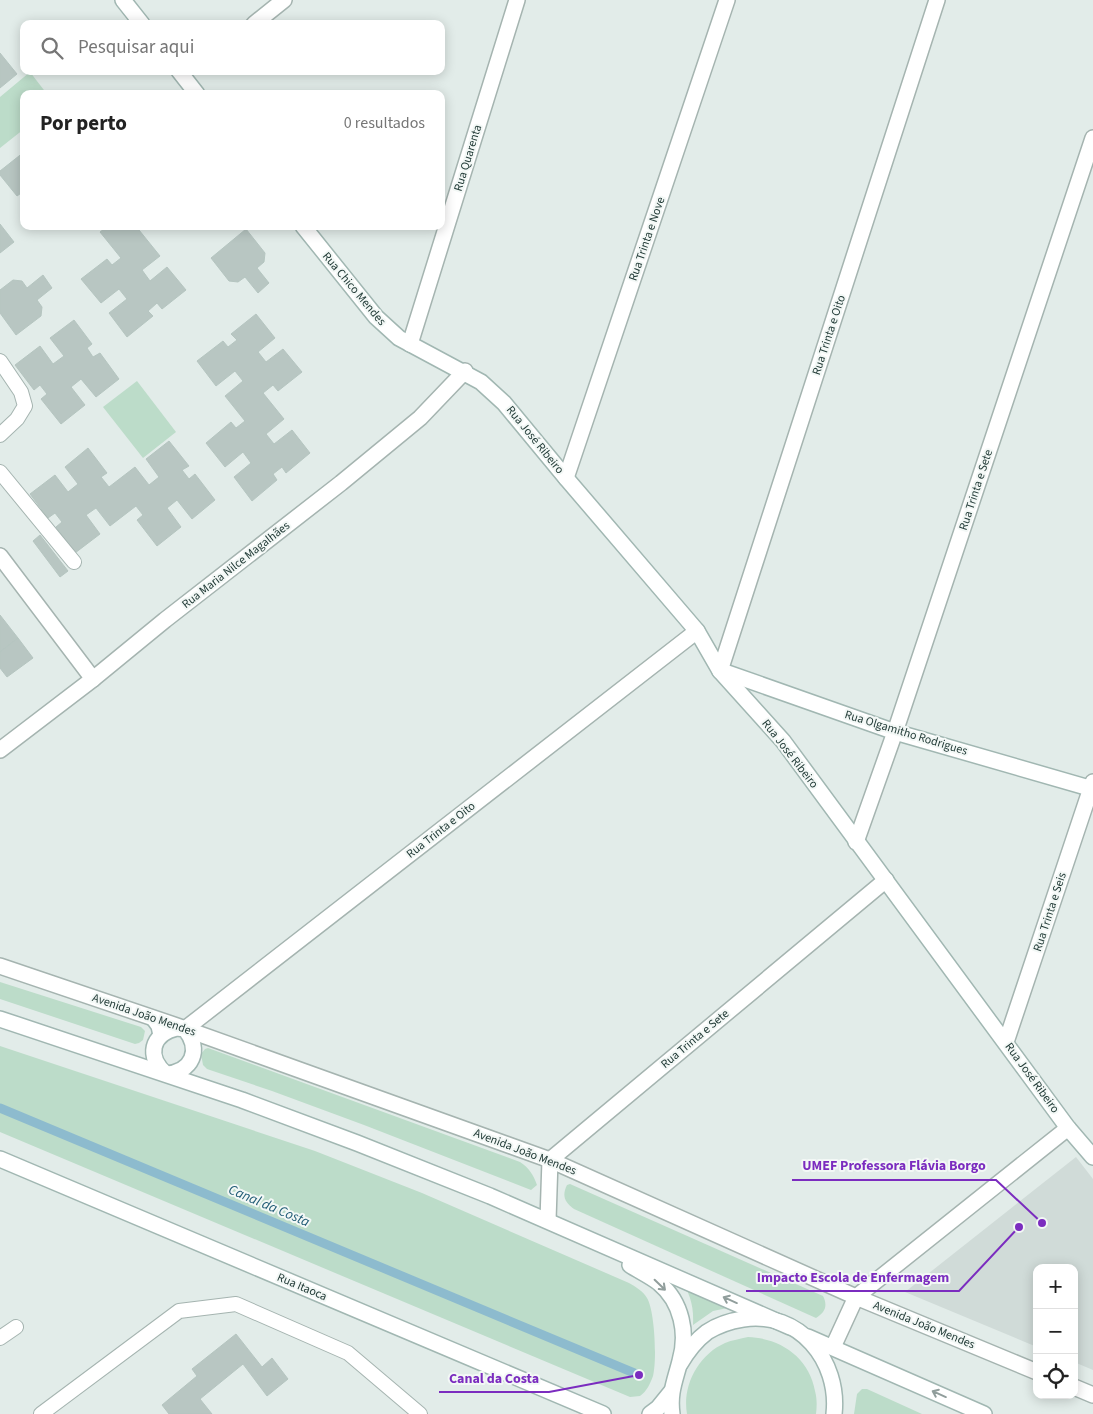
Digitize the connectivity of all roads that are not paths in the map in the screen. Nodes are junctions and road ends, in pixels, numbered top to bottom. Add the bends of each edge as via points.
1 (123, 0) edge
2 (284, 0) edge
3 (517, 0) edge
4 (727, 0) edge
5 (937, 0) edge
6 (139, 20) edge
7 (259, 20) edge
8 (187, 75) edge
9 (195, 90) edge
10 (1093, 138) edge
11 (306, 230) edge
12 (410, 344) junction
13 (0, 361) edge
14 (465, 371) junction
15 (0, 435) edge
16 (0, 472) edge
17 (566, 478) junction
18 (0, 556) edge
19 (74, 562) dead end
20 (696, 631) junction
21 (720, 671) junction
22 (93, 679) junction
23 (895, 732) junction
24 (0, 750) edge
25 (1092, 786) edge
26 (856, 842) junction
27 (886, 880) junction
28 (0, 966) edge
29 (154, 1018) junction
30 (0, 1019) edge
31 (185, 1029) junction
32 (161, 1035) junction
33 (207, 1037) junction
34 (1006, 1042) junction
35 (194, 1051) junction
36 (153, 1052) junction
37 (141, 1065) junction
38 (188, 1065) junction
39 (166, 1074) junction
40 (194, 1084) junction
41 (1068, 1128) junction
42 (1093, 1157) edge
43 (0, 1159) edge
44 (550, 1160) junction
45 (548, 1220) junction
46 (591, 1239) junction
47 (856, 1298) junction
48 (16, 1327) dead end
49 (796, 1331) junction
50 (0, 1338) edge
51 (833, 1347) junction
52 (680, 1364) junction
53 (1033, 1370) edge
54 (1078, 1389) edge
55 (671, 1392) junction
56 (1093, 1395) edge
57 (41, 1414) edge
58 (420, 1414) edge
59 (603, 1414) edge
60 (650, 1414) edge
61 (672, 1414) edge
62 (834, 1414) edge
63 (984, 1414) edge

1 - 6 street
2 - 7 street
3 - 12 street, Rua Quarenta
4 - 17 street, Rua Trinta e Nove
5 - 21 street, Rua Trinta e Oito
8 - 9 street
10 - 23 street, Rua Trinta e Sete
11 - 12 street, Rua Chico Mendes via 376,317
12 - 14 street, Rua Chico Mendes
13 - 15 lane via 22,392 25,406
14 - 17 street, Rua José Ribeiro via 504,402
14 - 22 street, Rua Maria Nilce Magalhães via 420,418 341,484
16 - 19 lane
17 - 20 street, Rua José Ribeiro
18 - 22 street
20 - 21 street, Rua José Ribeiro
20 - 31 street, Rua Trinta e Oito
21 - 23 street, Rua Olgamitho Rodrigues
21 - 26 street, Rua José Ribeiro via 783,741
22 - 24 street, Rua Maria Nilce Magalhães
23 - 25 street, Rua Olgamitho Rodrigues
23 - 26 street, Rua Trinta e Sete
25 - 34 street, Rua Trinta e Seis
26 - 27 street, Rua José Ribeiro
27 - 34 street, Rua José Ribeiro
27 - 44 street, Rua Trinta e Sete
28 - 29 street, Avenida João Mendes
29 - 31 street, Avenida João Mendes
29 - 32 street
30 - 37 street
31 - 32 street via 168,1030
31 - 33 street, Avenida João Mendes
31 - 35 street via 194,1043
32 - 36 street
33 - 35 street via 198,1042
33 - 44 street, Avenida João Mendes
34 - 41 street, Rua José Ribeiro
35 - 38 street
36 - 37 street
36 - 39 street via 159,1069
37 - 39 street
38 - 39 street via 182,1071
38 - 40 street via 188,1076
39 - 40 street
40 - 45 street via 357,1143
41 - 42 street, Rua José Ribeiro
41 - 47 street
43 - 59 street, Rua Itaoca
44 - 45 street
44 - 47 street, Avenida João Mendes
45 - 46 street
49 -> 46 street
46 -> 52 street via 650,1277 670,1296 682,1320 684,1335
47 - 51 street
47 - 53 street, Avenida João Mendes
48 - 50 lane
49 - 51 street
49 - 52 street via 763,1319 748,1318 720,1325 696,1341
49 - 62 street via 812,1343 827,1364 835,1390
63 -> 51 street
52 - 55 street
54 - 56 street
55 - 60 street
55 - 61 street
57 - 58 lane via 179,1311 236,1304 348,1353

